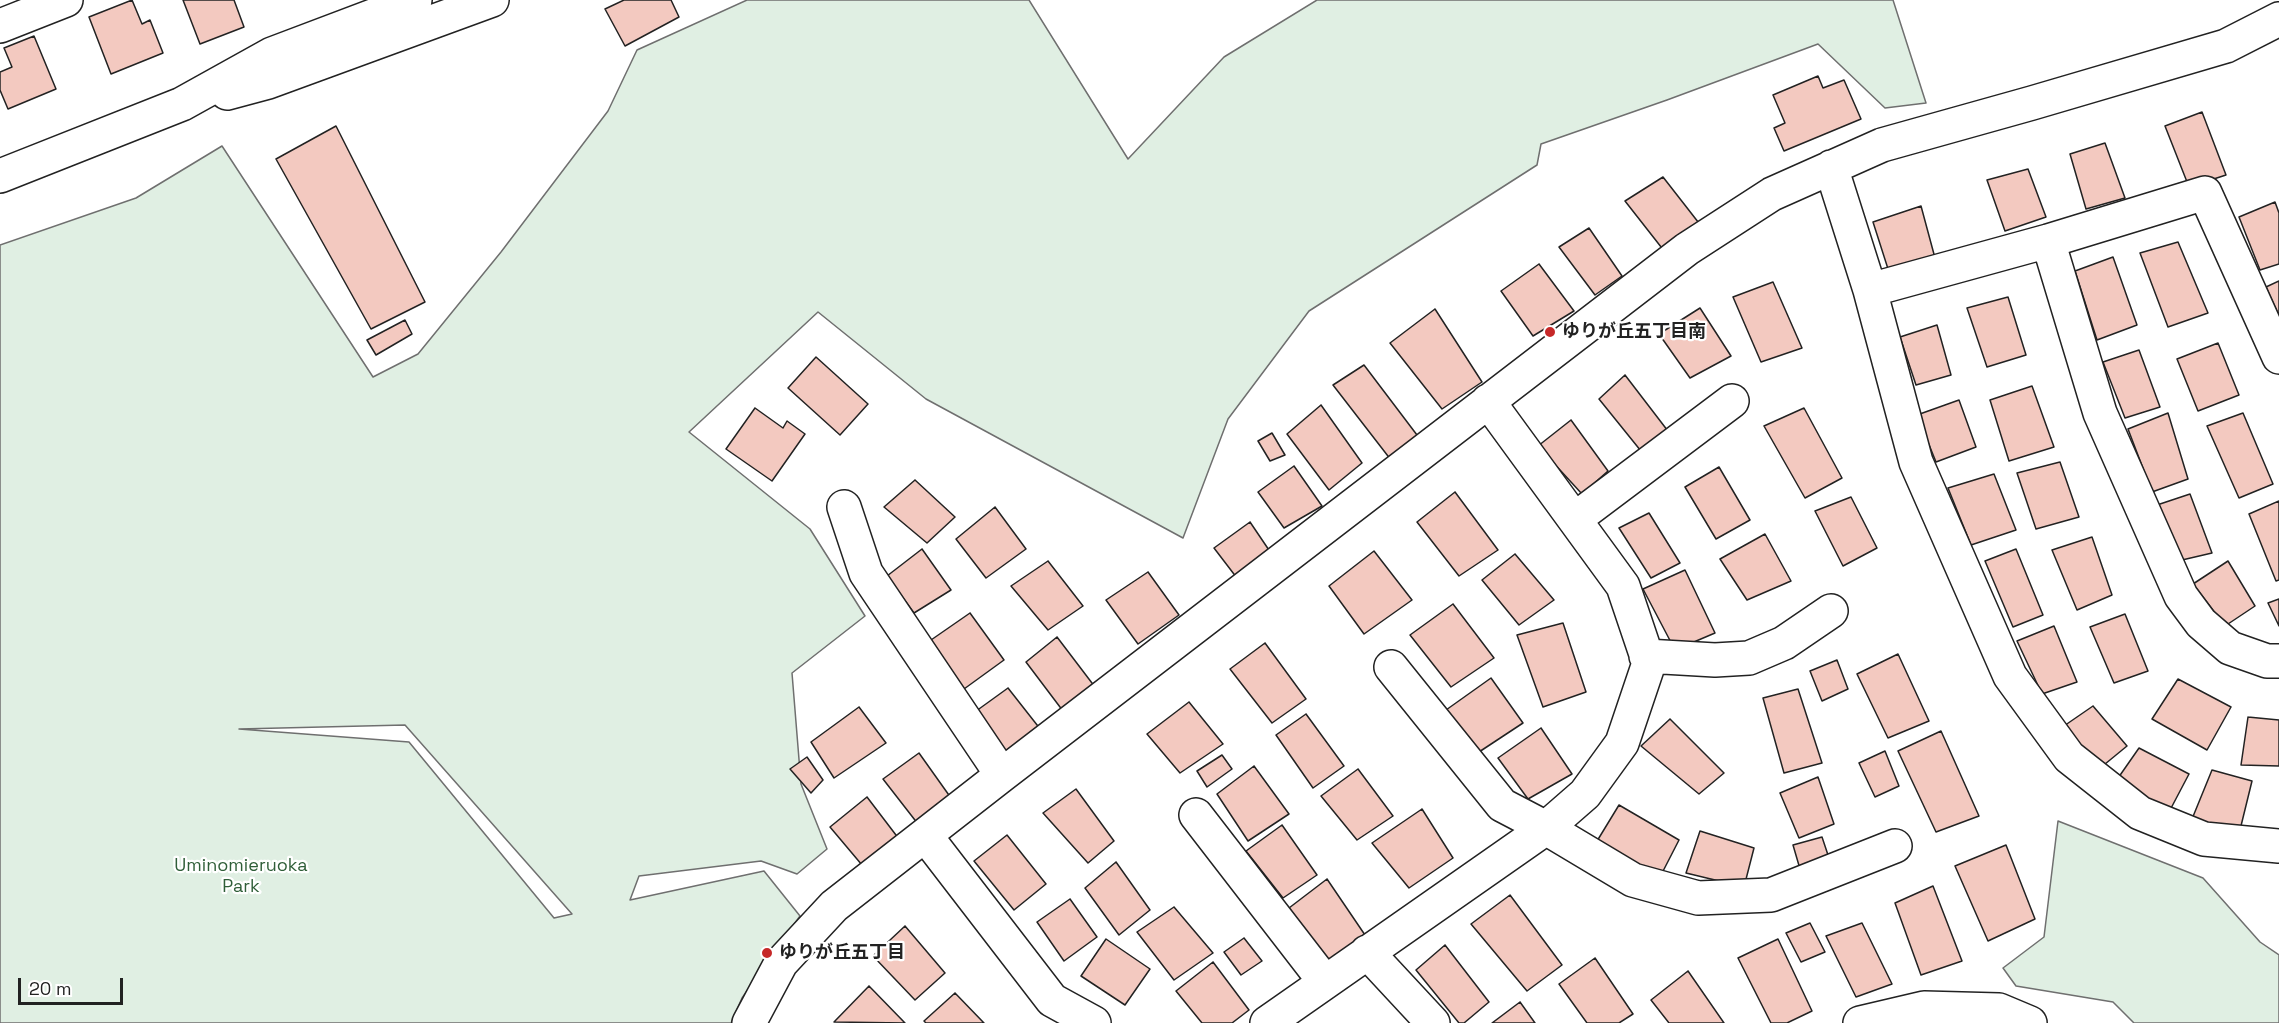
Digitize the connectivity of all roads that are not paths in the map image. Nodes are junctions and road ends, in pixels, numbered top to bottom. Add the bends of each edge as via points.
1 (66, 0) edge
2 (415, 0) edge
3 (492, 0) edge
4 (439, 9) edge
5 (2279, 19) edge
6 (0, 26) edge
7 (182, 104) junction
8 (1831, 166) junction
9 (0, 176) edge
10 (2048, 241) junction
11 (1870, 290) junction
12 (2279, 357) edge
13 (1488, 401) junction
14 (1732, 401) dead end
15 (844, 507) dead end
16 (1575, 519) junction
17 (1831, 611) dead end
18 (1646, 656) junction
19 (2279, 661) edge
20 (1391, 667) dead end
21 (1002, 775) junction
22 (1196, 815) dead end
23 (1546, 828) junction
24 (925, 835) junction
25 (1895, 846) dead end
26 (2279, 846) edge
27 (1367, 952) junction
28 (1325, 982) junction
29 (1046, 1011) edge
30 (750, 1023) edge
31 (1094, 1023) edge
32 (1268, 1023) edge
33 (1433, 1023) edge
34 (1860, 1023) edge
35 (2030, 1023) edge

1 - 6 street
2 - 7 street via 272,54
3 - 4 street
4 - 7 street via 268,82
5 - 8 street via 2226,46 1882,145
7 - 9 street
8 - 11 street
8 - 13 street via 1772,194 1687,249
10 - 11 street
10 - 12 street via 2205,193
10 - 19 street via 2100,413 2181,596 2201,622 2230,648 2267,661
11 - 26 street via 1916,462 2010,676 2069,757 2140,813 2204,839
13 - 16 street
13 - 21 street
14 - 16 street
15 - 21 street via 866,573
16 - 18 street via 1623,586
17 - 18 street via 1784,643 1749,658
18 - 23 street via 1648,663 1622,743 1585,794
20 - 23 street via 1502,805
21 - 24 street
22 - 28 street
23 - 25 street via 1633,880 1698,897 1771,895
23 - 27 street
24 - 29 street
24 - 30 street via 834,906 781,963
27 - 28 street
27 - 33 street
28 - 32 street
29 - 31 street
34 - 35 street via 1924,1008 1999,1010

